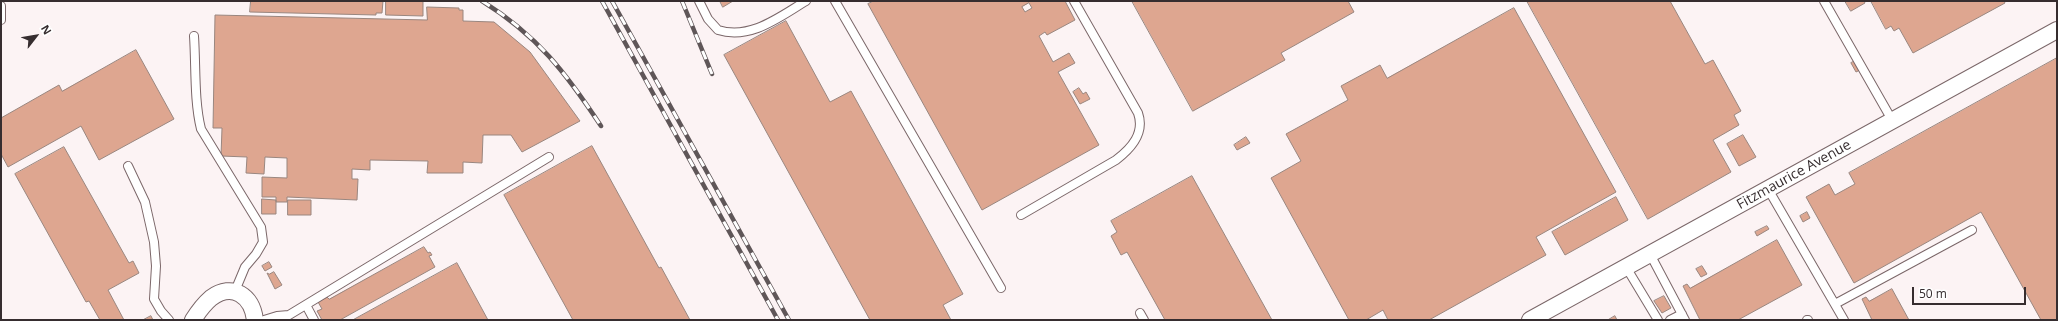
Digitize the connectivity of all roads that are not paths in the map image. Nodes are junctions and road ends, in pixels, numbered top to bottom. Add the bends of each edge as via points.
1 (699, 1) edge
2 (806, 1) edge
3 (835, 1) edge
4 (1074, 1) edge
5 (1824, 1) edge
6 (1, 6) edge
7 (1, 20) edge
8 (2057, 30) edge
9 (194, 36) dead end
10 (1892, 120) junction
11 (549, 157) dead end
12 (128, 166) dead end
13 (1768, 189) junction
14 (1021, 215) dead end
15 (1972, 230) dead end
16 (1650, 254) junction
17 (1626, 268) junction
18 (1001, 288) dead end
19 (235, 291) junction
20 (1835, 304) junction
21 (306, 305) junction
22 (1683, 317) edge
23 (169, 320) edge
24 (193, 320) edge
25 (255, 320) edge
26 (264, 320) edge
27 (314, 320) edge
28 (1530, 320) edge
29 (1658, 320) edge
30 (1670, 320) edge
31 (1844, 320) edge

1 - 2 lane via 708,19 718,30 741,33 753,31
3 - 18 lane
4 - 14 lane via 1138,113 1141,120 1140,131 1130,148 1116,160
5 - 10 lane
6 - 7 lane
8 - 10 street, Fitzmaurice Avenue
9 - 19 lane via 197,111 201,129 261,227 263,242 245,267
10 - 13 street, Fitzmaurice Avenue
11 - 21 lane
12 - 23 lane via 145,202 154,242 154,298
13 - 16 street, Fitzmaurice Avenue
13 - 20 lane
15 - 20 lane
16 - 17 street, Fitzmaurice Avenue
16 - 22 lane
17 - 28 street, Fitzmaurice Avenue
17 - 29 lane
19 - 24 street via 223,292 211,298
19 - 25 street via 245,296
20 - 31 lane
21 - 26 lane via 289,315
21 - 27 lane
22 - 30 lane

